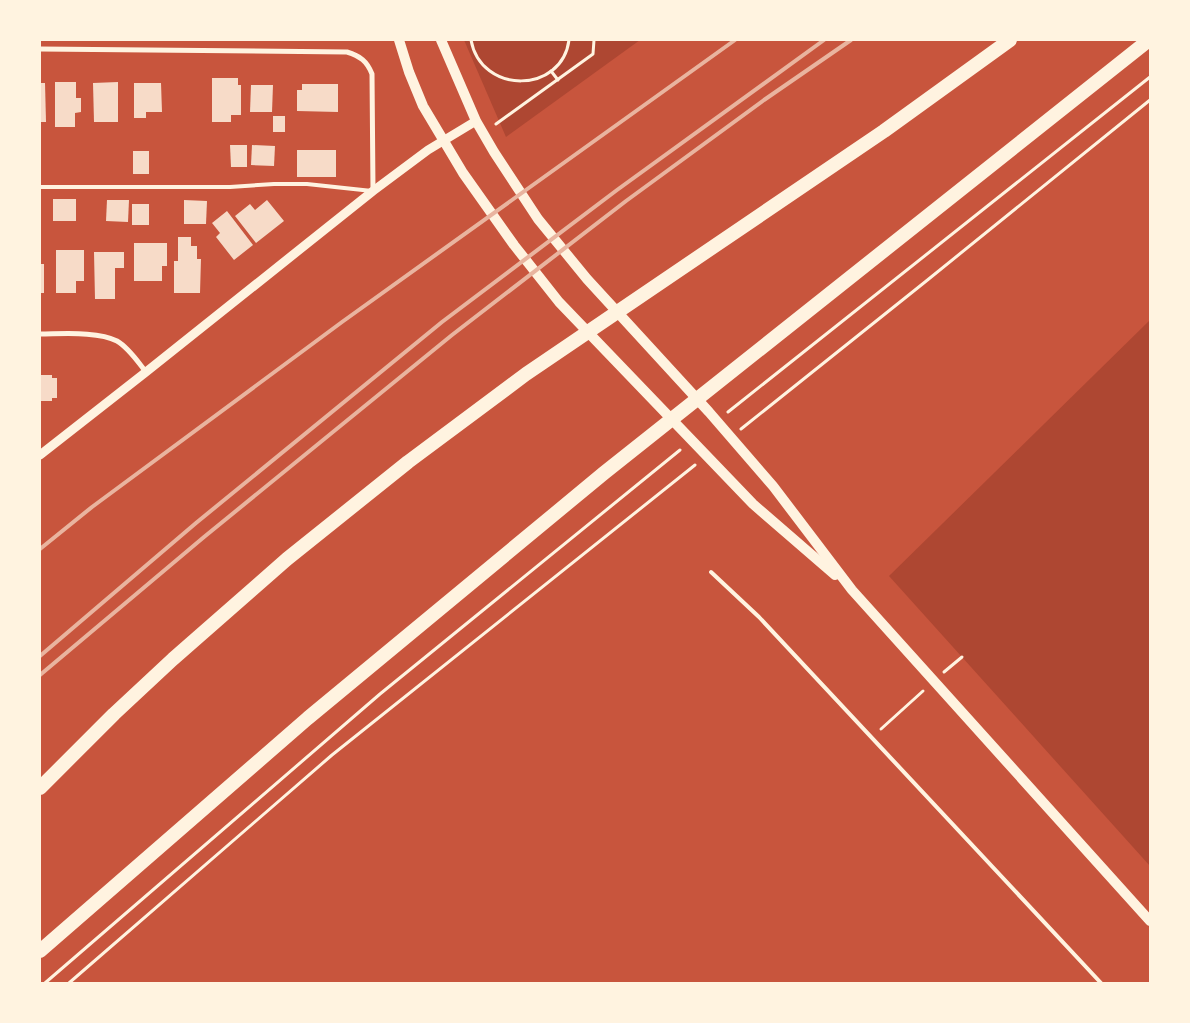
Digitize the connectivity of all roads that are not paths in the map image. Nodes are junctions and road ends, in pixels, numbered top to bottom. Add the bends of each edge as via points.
1 (399, 40) edge
2 (441, 40) edge
3 (1010, 40) edge
4 (1149, 40) edge
5 (40, 49) edge
6 (476, 121) junction
7 (443, 140) junction
8 (40, 187) edge
9 (373, 191) junction
10 (40, 334) edge
11 (146, 372) junction
12 (40, 455) edge
13 (711, 572) dead end
14 (852, 590) junction
15 (40, 788) edge
16 (1150, 922) edge
17 (40, 951) edge
18 (1100, 983) edge

1 - 7 main road via 423,106
2 - 6 main road
3 - 15 highway via 884,131 526,374 408,462 287,559 180,653
4 - 17 highway via 589,486 308,718
5 - 9 street via 356,54 369,66 372,74
6 - 7 street
6 - 14 main road via 538,219 587,279 773,486
7 - 9 street
7 - 14 main road via 514,245 559,302 753,504
8 - 9 lane via 307,184
9 - 11 street
10 - 11 street via 107,337 118,341
11 - 12 street
13 - 18 lane via 759,618
14 - 16 main road

